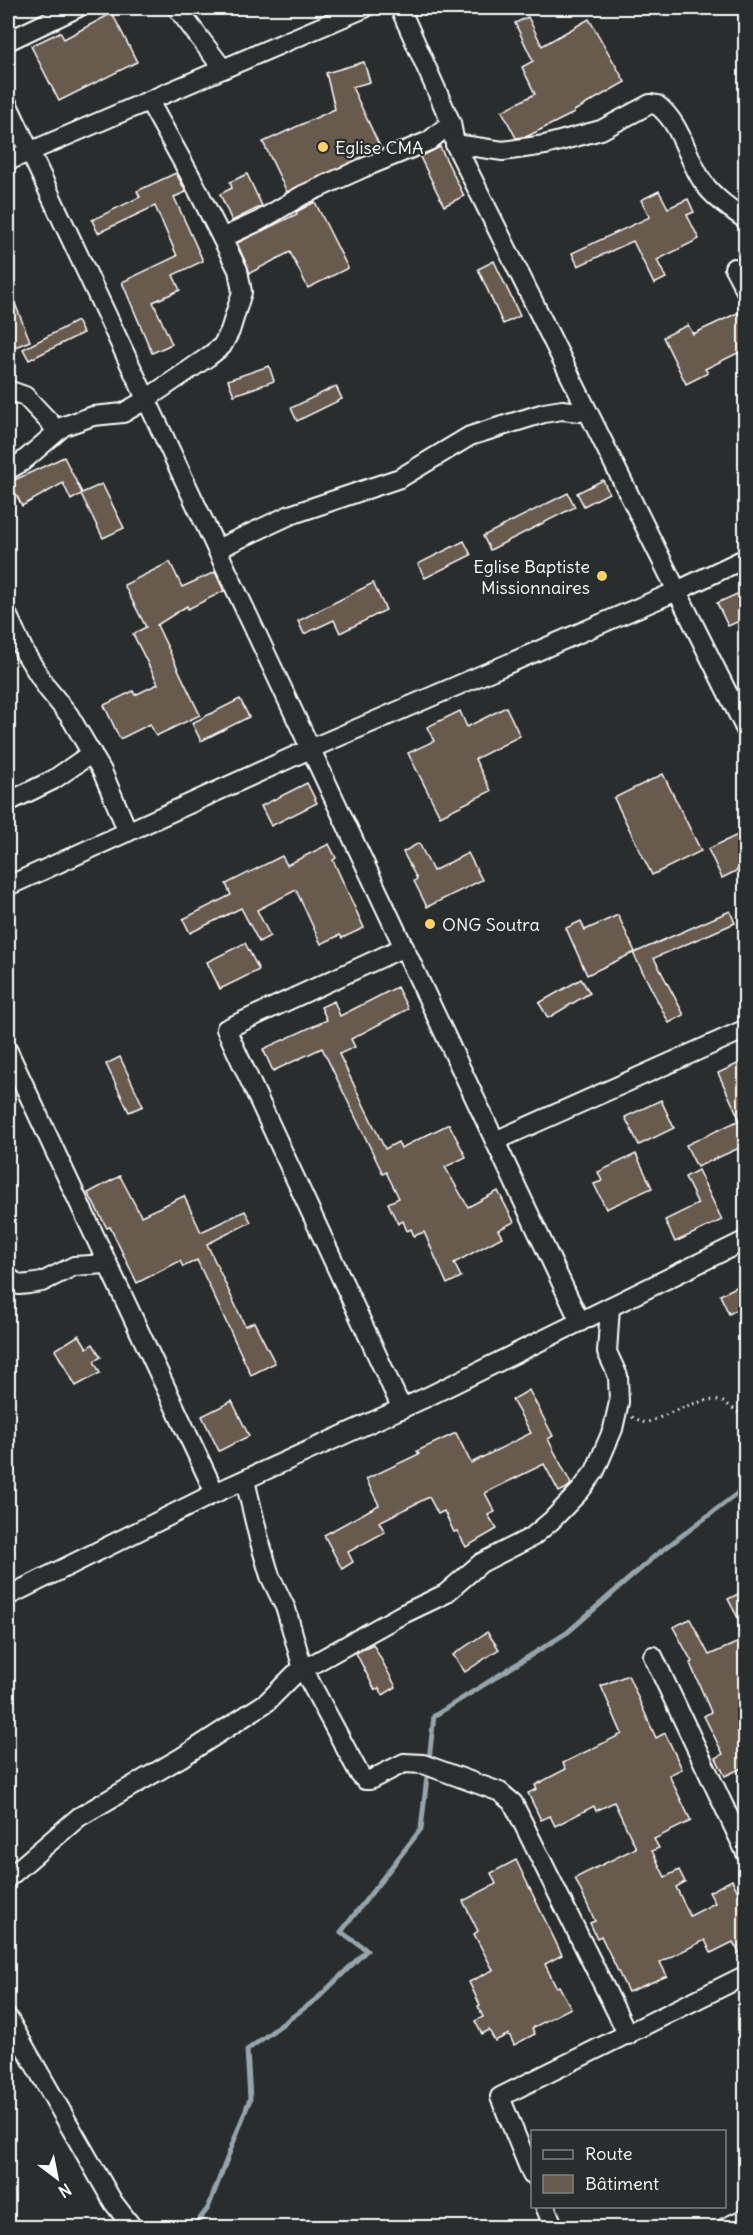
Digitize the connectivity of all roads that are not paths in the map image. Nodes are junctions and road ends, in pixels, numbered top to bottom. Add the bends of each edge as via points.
1 (77, 8) edge
2 (177, 8) edge
3 (365, 8) edge
4 (400, 8) edge
5 (8, 41) edge
6 (223, 69) junction
7 (149, 101) junction
8 (8, 105) edge
9 (451, 123) junction
10 (455, 144) junction
11 (29, 152) junction
12 (8, 161) edge
13 (746, 220) edge
14 (222, 238) junction
15 (734, 268) dead end
16 (746, 291) edge
17 (8, 390) edge
18 (146, 398) junction
19 (585, 407) junction
20 (57, 430) junction
21 (8, 470) edge
22 (217, 549) junction
23 (746, 558) edge
24 (677, 591) junction
25 (8, 616) edge
26 (746, 730) edge
27 (310, 749) junction
28 (92, 753) junction
29 (8, 802) edge
30 (128, 832) junction
31 (8, 886) edge
32 (404, 947) junction
33 (746, 1029) edge
34 (8, 1051) edge
35 (495, 1141) junction
36 (746, 1240) edge
37 (107, 1264) junction
38 (8, 1277) edge
39 (610, 1307) junction
40 (580, 1322) junction
41 (402, 1409) junction
42 (245, 1480) junction
43 (215, 1493) junction
44 (8, 1596) edge
45 (653, 1656) dead end
46 (303, 1669) junction
47 (746, 1853) edge
48 (8, 1878) edge
49 (746, 1975) edge
50 (8, 2018) edge
51 (628, 2035) junction
52 (531, 2173) edge
53 (546, 2208) edge
54 (746, 2218) edge
55 (133, 2228) edge
56 (554, 2228) edge
57 (725, 2228) edge

1 - 5 street
2 - 6 street
3 - 6 street
4 - 9 street
6 - 7 street
7 - 11 street
7 - 14 street
8 - 11 street
9 - 10 street
9 - 14 street via 429,141 303,195
10 - 13 street via 503,151 545,146 601,130 650,104 657,105 671,117 703,181
10 - 19 street
11 - 12 street
11 - 18 street
14 - 18 street via 238,270 242,292 230,331 208,357
15 - 16 street
17 - 20 street via 25,396
18 - 20 street via 123,412 85,418
18 - 22 street
19 - 22 street via 580,412 544,413 470,436 400,478 290,515
19 - 24 street
20 - 21 street
22 - 27 street
23 - 24 street
24 - 26 street
24 - 27 street
25 - 28 street via 25,653
27 - 30 street
27 - 32 street
28 - 29 street via 53,780
28 - 30 street
30 - 31 street
32 - 35 street
32 - 41 street via 226,1029
33 - 35 street
34 - 37 street
35 - 40 street
36 - 39 street
37 - 38 street via 74,1266 29,1284 19,1285
37 - 43 street
39 - 40 street
39 - 46 street via 607,1352 618,1376 613,1429 595,1471 567,1505 532,1537 481,1563 445,1594
40 - 41 street
41 - 42 street
42 - 43 street
42 - 46 street via 270,1576 286,1609
43 - 44 street
45 - 47 street
46 - 48 street via 267,1702 80,1817
46 - 51 street via 365,1780 404,1763 423,1764 500,1792 513,1803
49 - 51 street
50 - 55 street via 113,2202
51 - 52 street via 500,2097
53 - 56 street
54 - 57 street

